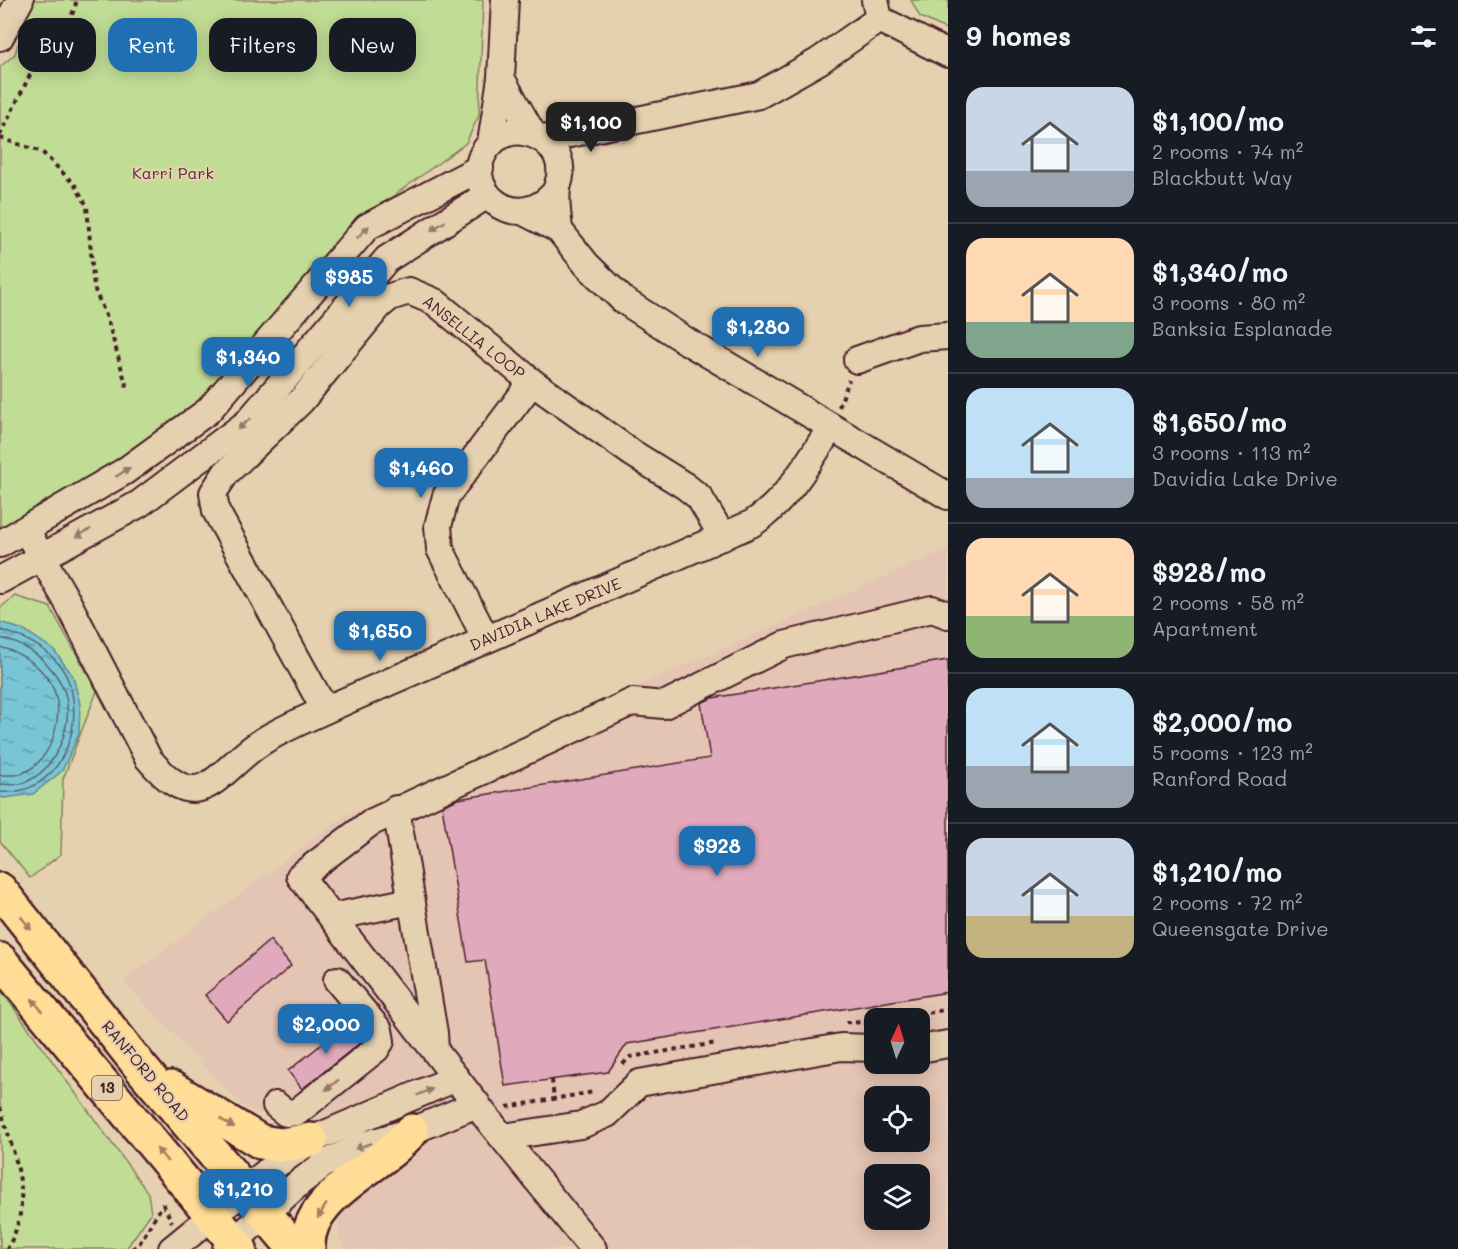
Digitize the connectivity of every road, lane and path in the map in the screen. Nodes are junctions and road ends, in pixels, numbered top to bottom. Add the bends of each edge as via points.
1 (20, 0) edge
2 (77, 0) edge
3 (505, 0) edge
4 (877, 10) edge
5 (72, 18) edge
6 (0, 37) edge
7 (948, 54) edge
8 (32, 72) edge
9 (501, 78) junction
10 (628, 123) junction
11 (538, 136) junction
12 (0, 137) edge
13 (491, 143) junction
14 (560, 162) junction
15 (480, 168) junction
16 (556, 190) junction
17 (487, 195) junction
18 (524, 212) junction
19 (559, 230) junction
20 (948, 336) edge
21 (857, 360) joint
22 (532, 382) junction
23 (128, 391) dead end
24 (831, 427) junction
25 (948, 496) edge
26 (26, 530) junction
27 (723, 537) junction
28 (0, 544) edge
29 (41, 556) junction
30 (0, 580) edge
31 (948, 615) edge
32 (486, 639) junction
33 (325, 710) junction
34 (396, 809) junction
35 (0, 890) edge
36 (411, 901) junction
37 (332, 916) junction
38 (0, 960) edge
39 (337, 980) dead end
40 (948, 1009) edge
41 (930, 1013) edge
42 (948, 1044) edge
43 (930, 1047) edge
44 (864, 1048) edge
45 (435, 1050) junction
46 (142, 1069) junction
47 (456, 1078) junction
48 (552, 1080) dead end
49 (594, 1093) dead end
50 (554, 1100) junction
51 (477, 1104) junction
52 (276, 1105) dead end
53 (0, 1107) edge
54 (503, 1108) dead end
55 (412, 1131) junction
56 (503, 1137) junction
57 (311, 1140) junction
58 (256, 1202) junction
59 (163, 1204) dead end
60 (213, 1216) junction
61 (234, 1247) edge
62 (7, 1249) edge
63 (132, 1249) edge
64 (172, 1249) edge
65 (295, 1249) edge
66 (308, 1249) edge
67 (593, 1249) edge

1 - 6 street
2 - 5 path
3 - 9 street
4 - 7 street
4 - 10 street via 819,61 759,94
8 - 12 path
9 - 11 street
9 - 13 street
10 - 11 street
10 - 14 street
11 - 13 street via 518,131
11 - 14 street via 554,150
12 - 23 path via 42,152 75,185 87,206 94,288
13 - 15 street
14 - 16 street
15 - 17 street
26 -> 15 street via 125,471 207,411 367,227
16 - 18 street via 548,201
16 - 19 street
17 - 18 street via 510,211
17 -> 29 street via 387,259 247,423 139,504
18 - 19 street
19 - 24 street via 587,266 623,300
20 - 21 street via 919,338
21 - 24 path
22 - 27 street, ANSELLIA LOOP via 699,497
22 - 32 street via 446,496 440,511 440,549
22 - 33 street, ANSELLIA LOOP via 435,302 420,294 400,292 379,306 301,401 218,484 213,493 216,511
24 - 25 street
24 - 27 street, DAVIDIA LAKE DRIVE via 768,514
26 - 28 street
26 - 29 street, DAVIDIA LAKE DRIVE
27 - 32 street, DAVIDIA LAKE DRIVE
29 - 30 street
29 - 33 street, DAVIDIA LAKE DRIVE via 148,758 177,786 189,789 217,781 263,741
31 - 34 street via 933,609 784,645 664,705 632,702
32 - 33 street, DAVIDIA LAKE DRIVE
34 - 36 street
34 - 37 street via 370,823 300,876
35 -> 46 main road, RANFORD ROAD / 13
36 - 37 street
36 - 45 street
37 - 45 street
60 -> 38 main road, 13
39 -> 52 street via 380,1030 381,1041 297,1112 286,1113
40 - 41 path
42 - 43 street
44 - 56 street via 842,1047 639,1083 607,1113 580,1125
45 - 47 street
46 -> 57 main road via 261,1142 281,1145
46 - 58 main road, RANFORD ROAD / 13
47 - 51 street
57 -> 47 street
48 - 50 path
49 - 50 path
50 - 54 path
51 - 55 street
51 - 56 street
53 - 62 path via 23,1202 16,1233
55 -> 58 street via 361,1146
55 -> 66 main road via 331,1197 307,1238
56 - 67 street
57 - 58 street
58 - 60 street
58 - 61 street
58 - 65 main road, RANFORD ROAD / 13
59 - 63 path
60 - 61 main road, 13
60 - 64 street

